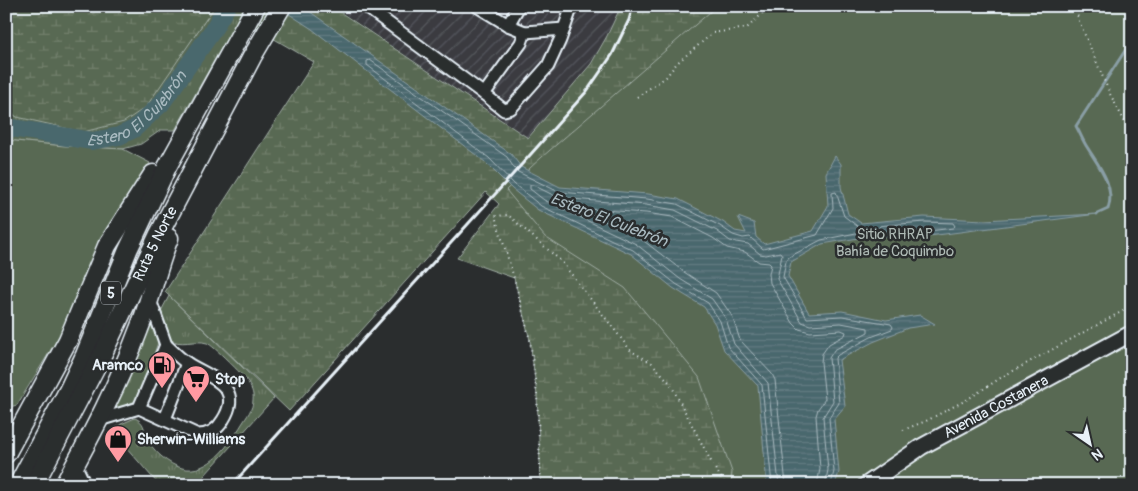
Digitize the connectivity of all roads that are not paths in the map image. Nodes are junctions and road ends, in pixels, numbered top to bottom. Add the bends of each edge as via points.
1 (256, 6) edge
2 (282, 6) edge
3 (365, 6) edge
4 (477, 6) edge
5 (519, 6) edge
6 (572, 6) edge
7 (508, 25) junction
8 (564, 29) junction
9 (526, 32) junction
10 (484, 94) junction
11 (202, 101) junction
12 (196, 165) junction
13 (150, 300) junction
14 (1132, 333) edge
15 (166, 345) junction
16 (187, 362) junction
17 (139, 408) junction
18 (165, 419) junction
19 (99, 420) junction
20 (6, 454) edge
21 (75, 464) junction
22 (18, 485) edge
23 (34, 485) edge
24 (64, 485) edge
25 (85, 485) edge
26 (866, 485) edge

1 - 11 highway, Ruta 5 Norte / 5
2 - 12 highway, Ruta 5 Norte / 5
3 - 10 lane
4 - 7 lane
5 - 7 lane
6 - 8 lane
7 - 9 lane
8 - 9 lane
8 - 10 lane via 548,66 511,108 504,110
9 - 10 lane
11 - 20 highway via 107,246 68,340
11 - 22 highway, Ruta 5 Norte / 5 via 149,204 69,389
12 - 13 highway via 163,252
12 - 23 highway, Ruta 5 Norte / 5
13 - 15 lane
13 - 19 highway via 129,356
14 - 26 main road, Avenida Costanera via 921,447
15 - 16 lane
15 - 17 lane
16 - 18 lane
16 - 18 lane via 226,388 229,400 227,414 216,429 204,435 188,432
17 - 18 lane
17 - 19 lane
19 - 21 highway
21 - 24 highway
21 - 25 lane

